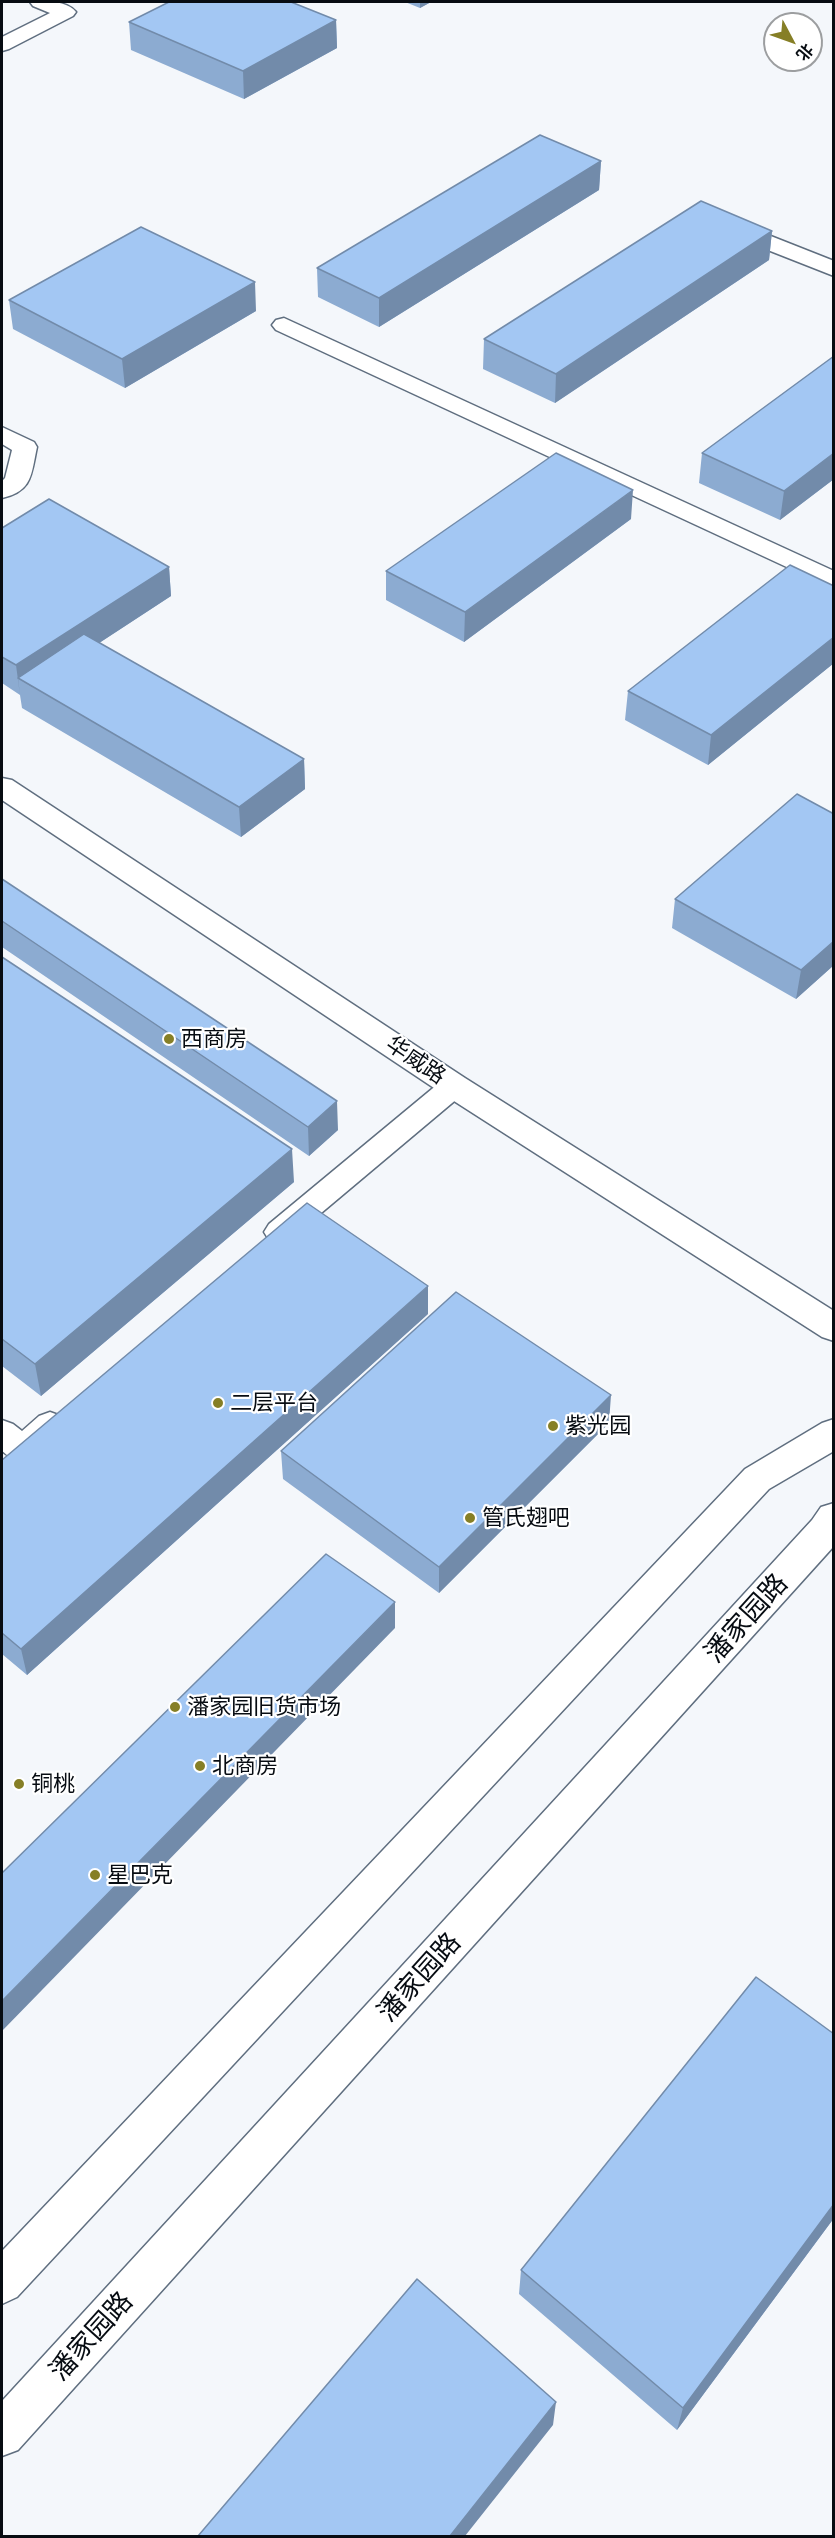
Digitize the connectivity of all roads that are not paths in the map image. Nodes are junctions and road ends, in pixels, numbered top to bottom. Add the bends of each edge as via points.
1 (40, 2) edge
2 (2, 45) edge
3 (758, 238) edge
4 (834, 270) edge
5 (284, 325) dead end
6 (2, 434) edge
7 (2, 491) edge
8 (834, 581) edge
9 (2, 787) edge
10 (454, 1086) junction
11 (259, 1249) edge
12 (834, 1328) edge
13 (67, 1411) edge
14 (2, 1433) edge
15 (834, 1433) edge
16 (834, 1518) edge
17 (2, 2282) edge
18 (2, 2434) edge

1 - 2 street via 66,12
3 - 4 street
5 - 8 street
6 - 7 street via 26,447 17,482
9 - 10 street, 华威路
10 - 11 lane
10 - 12 street, 华威路
13 - 14 lane via 22,1449
15 - 17 street via 757,1479
16 - 18 street, 潘家园路

